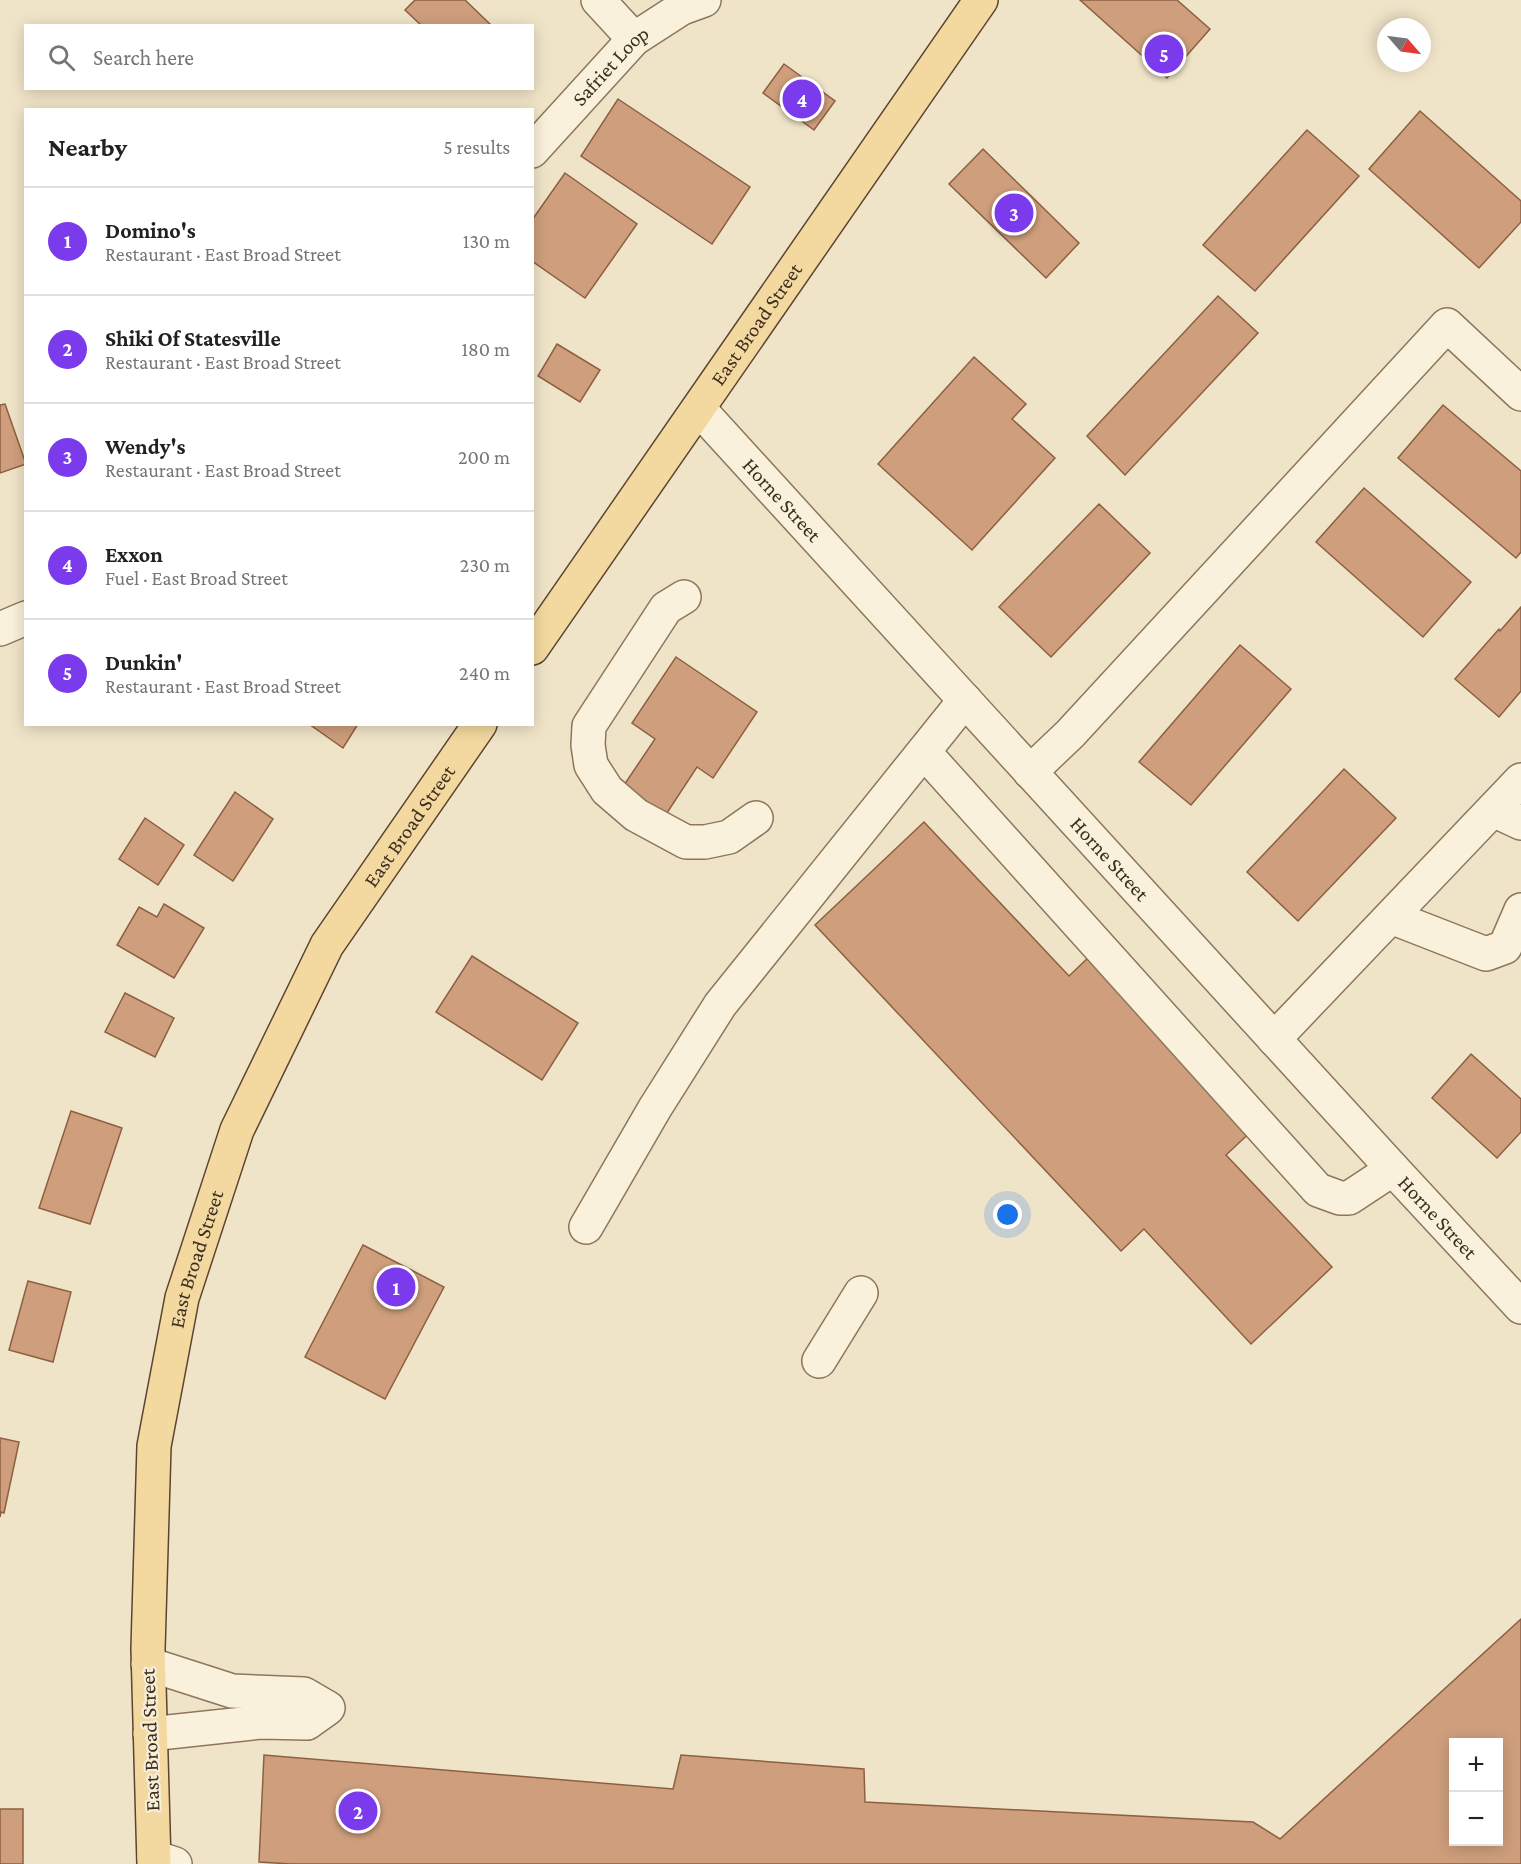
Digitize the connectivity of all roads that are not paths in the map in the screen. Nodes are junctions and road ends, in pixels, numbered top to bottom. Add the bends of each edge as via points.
1 (598, 0) edge
2 (704, 0) edge
3 (981, 0) edge
4 (634, 39) junction
5 (534, 149) edge
6 (1521, 394) edge
7 (699, 409) junction
8 (684, 597) dead end
9 (24, 619) edge
10 (0, 629) edge
11 (534, 645) edge
12 (964, 700) junction
13 (479, 726) edge
14 (924, 752) junction
15 (1030, 772) junction
16 (1521, 780) edge
17 (1507, 816) edge
18 (756, 818) dead end
19 (1521, 910) edge
20 (1391, 917) junction
21 (1274, 1039) junction
22 (1393, 1170) junction
23 (586, 1227) dead end
24 (861, 1293) dead end
25 (1521, 1307) edge
26 (819, 1361) dead end
27 (148, 1664) junction
28 (150, 1734) junction
29 (161, 1862) edge

1 - 4 street
2 - 4 street, Safriet Loop via 682,8
3 - 7 main road, East Broad Street
4 - 5 street, Safriet Loop
6 - 15 street via 1447,325 1070,734
7 - 11 main road, East Broad Street
7 - 12 street, Horne Street
8 - 18 street via 666,608 589,726 591,765 607,790 636,815 686,842 729,837
9 - 10 street
12 - 14 street
12 - 15 street, Horne Street
13 - 27 main road, East Broad Street via 327,945 237,1130 182,1298 154,1446
14 - 22 street via 1318,1190 1349,1198
14 - 23 street via 720,1005
15 - 21 street, Horne Street
16 - 17 street
17 - 20 street
19 - 20 street via 1505,947 1486,954
20 - 21 street
21 - 22 street, Horne Street
22 - 25 street, Horne Street
24 - 26 street
27 - 28 main road, East Broad Street
27 - 28 street via 232,1691 304,1694 328,1708 307,1723 261,1722
28 - 29 main road, East Broad Street

